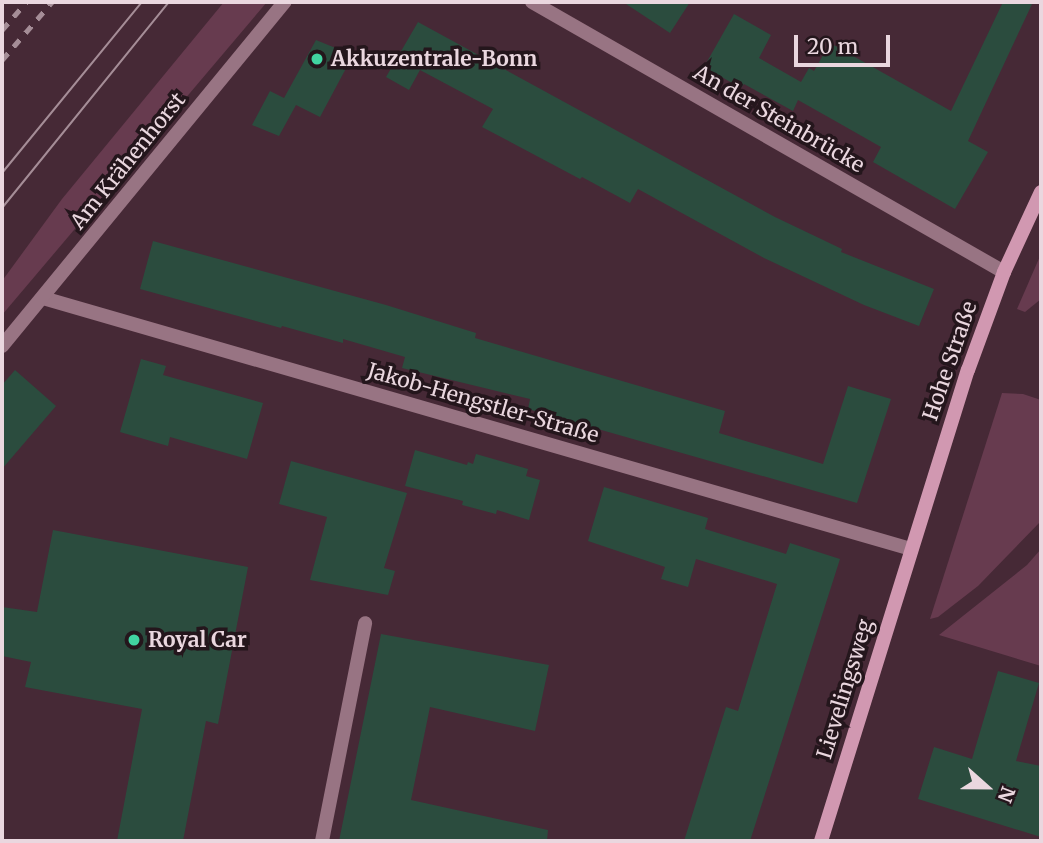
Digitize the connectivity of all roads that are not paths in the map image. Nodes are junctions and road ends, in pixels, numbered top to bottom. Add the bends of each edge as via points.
1 (285, 2) edge
2 (532, 2) edge
3 (1041, 192) edge
4 (1004, 272) junction
5 (43, 298) junction
6 (2, 346) edge
7 (911, 549) junction
8 (365, 623) dead end
9 (322, 841) edge
10 (821, 841) edge

1 - 5 street, Am Krähenhorst
2 - 4 street, An der Steinbrücke
3 - 4 street, Hohe Straße
4 - 7 street, Hohe Straße
5 - 6 street, Am Krähenhorst
5 - 7 street, Jakob-Hengstler-Straße
7 - 10 street, Lievelingsweg
8 - 9 street

